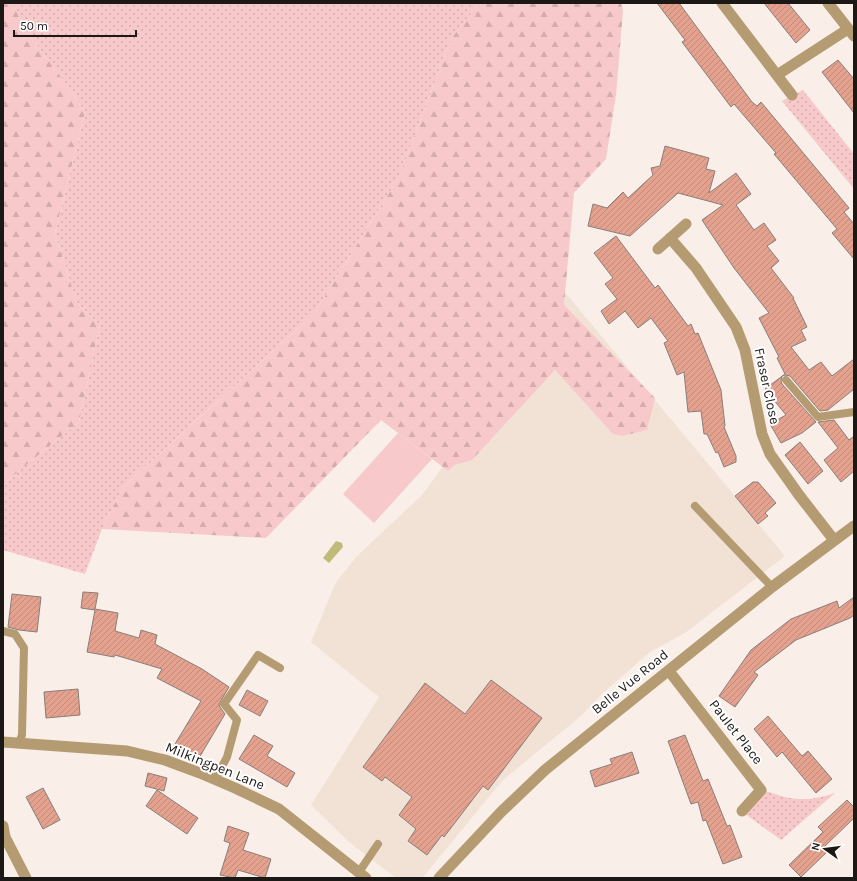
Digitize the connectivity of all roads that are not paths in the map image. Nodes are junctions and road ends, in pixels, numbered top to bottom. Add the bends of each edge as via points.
1 (722, 3) edge
2 (828, 3) edge
3 (851, 32) edge
4 (777, 75) junction
5 (792, 95) dead end
6 (686, 224) dead end
7 (670, 238) junction
8 (658, 249) dead end
9 (786, 380) dead end
10 (854, 412) edge
11 (694, 506) dead end
12 (853, 528) edge
13 (834, 540) junction
14 (772, 588) junction
15 (3, 631) edge
16 (280, 668) dead end
17 (668, 671) junction
18 (3, 742) edge
19 (19, 743) junction
20 (215, 780) junction
21 (742, 811) dead end
22 (3, 826) edge
23 (4, 837) edge
24 (378, 844) dead end
25 (363, 875) edge
26 (26, 878) edge
27 (439, 878) edge

1 - 4 street
2 - 3 street
3 - 4 street
4 - 5 street
6 - 7 street
7 - 8 street
7 - 13 street, Fraser Close via 696,268 736,327 745,350 762,434 770,454
9 - 10 lane via 818,417
11 - 14 lane
12 - 13 street, Belle Vue Road
13 - 14 street, Belle Vue Road
14 - 17 street, Belle Vue Road
15 - 19 lane via 15,634 24,648 22,735
16 - 20 lane via 258,655 224,704 237,720 227,757
17 - 21 street, Paulet Place via 761,790
17 - 27 street, Belle Vue Road via 545,770
18 - 19 street, Milkingpen Lane
19 - 20 street, Milkingpen Lane via 127,751 165,760
20 - 25 street, Milkingpen Lane via 279,809
22 - 23 street
23 - 26 street
24 - 25 lane

